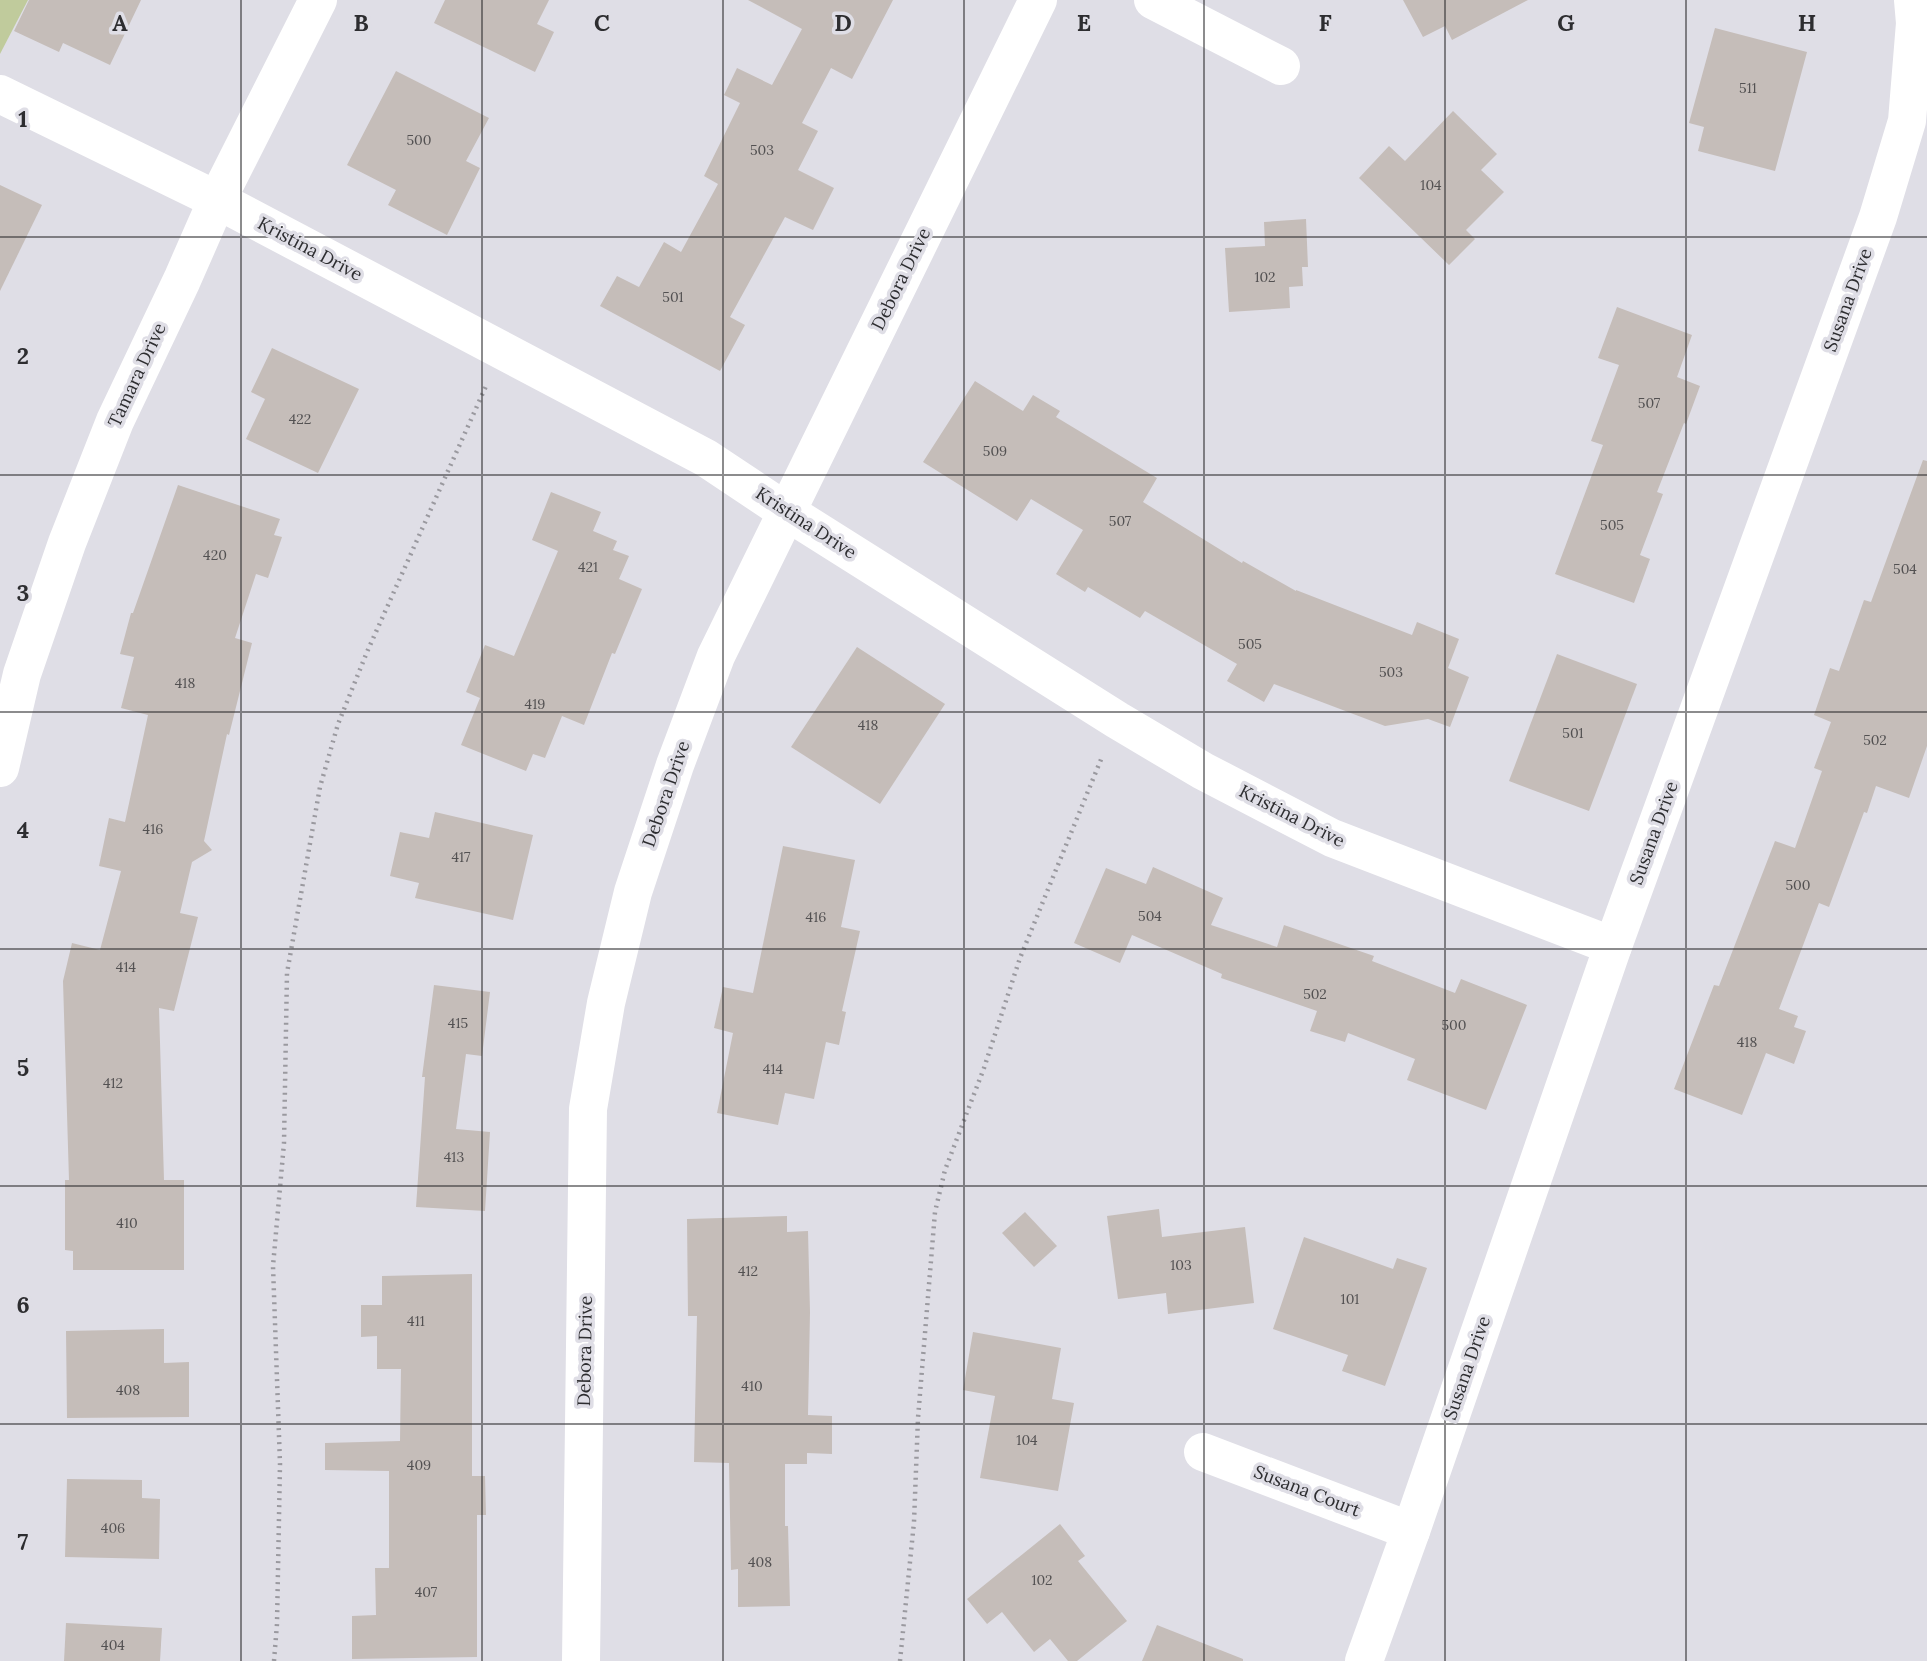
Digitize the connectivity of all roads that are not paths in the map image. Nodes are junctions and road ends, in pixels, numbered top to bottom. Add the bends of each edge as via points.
1 (318, 0) edge
2 (1038, 0) edge
3 (1153, 0) edge
4 (1913, 0) edge
5 (1282, 66) dead end
6 (0, 94) edge
7 (217, 200) junction
8 (787, 512) junction
9 (0, 768) edge
10 (1613, 946) junction
11 (1203, 1452) dead end
12 (1411, 1531) junction
13 (581, 1661) edge
14 (1364, 1661) edge

1 - 7 street, Tamara Drive
2 - 8 street, Debora Drive
3 - 5 street
4 - 10 street, Susana Drive via 1907,121 1878,217
6 - 7 street, Kristina Drive
7 - 8 street, Kristina Drive via 706,458
7 - 9 street, Tamara Drive via 114,421 67,543 22,674
8 - 10 street, Kristina Drive via 1203,771 1332,838
8 - 13 street, Debora Drive via 716,656 675,765 632,892 606,1003 588,1109
10 - 12 street, Susana Drive
11 - 12 street, Susana Court
12 - 14 street, Susana Drive

